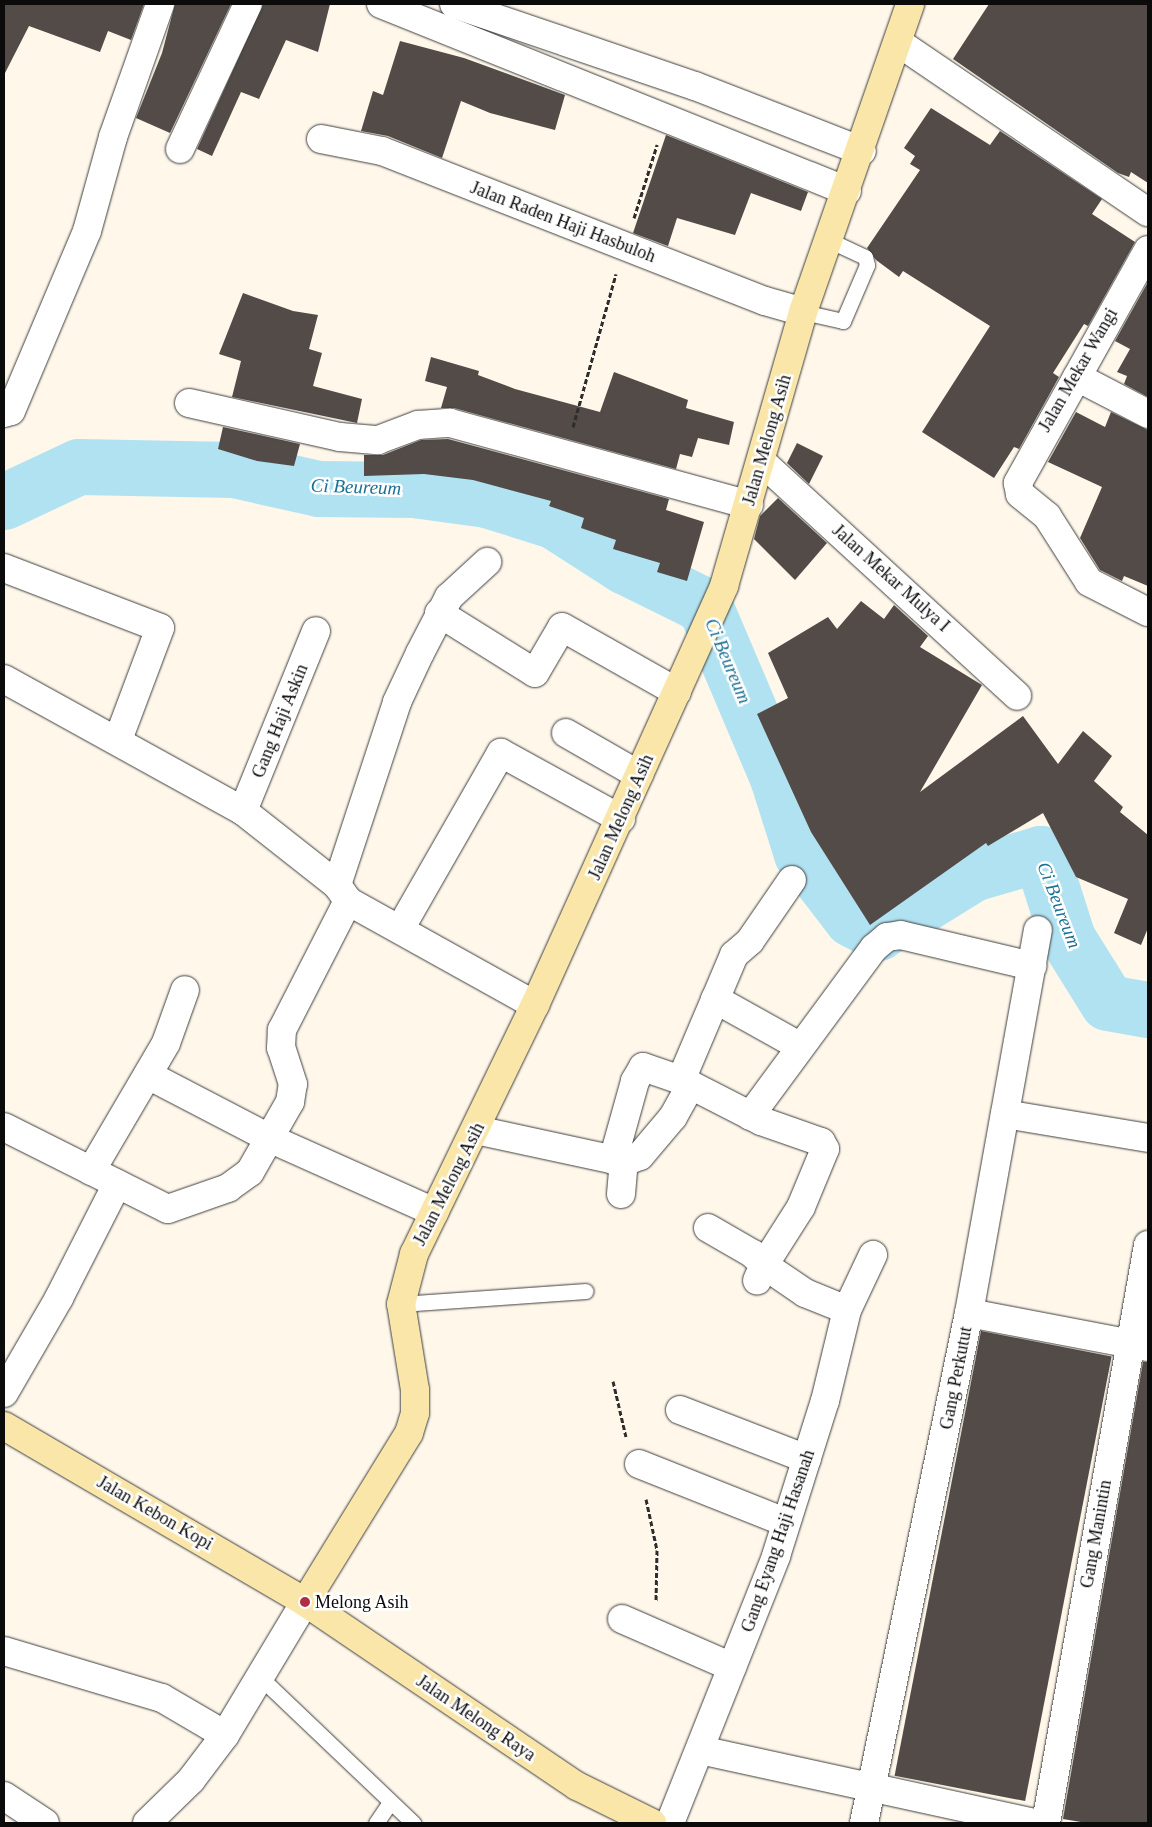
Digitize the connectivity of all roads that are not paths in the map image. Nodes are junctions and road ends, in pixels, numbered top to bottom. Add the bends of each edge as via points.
1 (160, 4) edge
2 (248, 4) edge
3 (381, 4) edge
4 (454, 4) edge
5 (910, 4) edge
6 (899, 43) junction
7 (321, 139) dead end
8 (180, 149) dead end
9 (862, 151) junction
10 (847, 191) junction
11 (1148, 212) edge
12 (829, 240) junction
13 (1148, 250) edge
14 (803, 312) junction
15 (1077, 377) junction
16 (189, 403) dead end
17 (4, 413) edge
18 (1148, 414) edge
19 (762, 462) junction
20 (749, 504) junction
21 (487, 562) dead end
22 (4, 568) edge
23 (1148, 612) edge
24 (439, 613) junction
25 (316, 631) dead end
26 (4, 679) edge
27 (677, 692) junction
28 (1017, 696) dead end
29 (566, 733) dead end
30 (118, 740) junction
31 (639, 775) junction
32 (243, 811) junction
33 (621, 819) junction
34 (792, 880) dead end
35 (342, 893) junction
36 (400, 929) junction
37 (1038, 930) dead end
38 (1032, 966) junction
39 (185, 990) dead end
40 (715, 999) junction
41 (535, 1004) junction
42 (799, 1046) junction
43 (148, 1075) junction
44 (686, 1082) junction
45 (1005, 1114) junction
46 (750, 1116) junction
47 (4, 1127) edge
48 (476, 1130) junction
49 (1148, 1138) edge
50 (271, 1139) junction
51 (618, 1161) junction
52 (91, 1171) junction
53 (117, 1184) junction
54 (621, 1194) dead end
55 (434, 1212) junction
56 (708, 1228) dead end
57 (1148, 1245) edge
58 (873, 1255) dead end
59 (760, 1273) junction
60 (586, 1291) dead end
61 (401, 1304) junction
62 (847, 1310) junction
63 (969, 1313) junction
64 (1139, 1345) edge
65 (4, 1393) edge
66 (680, 1410) dead end
67 (4, 1426) edge
68 (806, 1459) junction
69 (639, 1464) road end
70 (785, 1522) junction
71 (305, 1602) junction
72 (622, 1619) dead end
73 (4, 1651) edge
74 (732, 1667) junction
75 (262, 1680) junction
76 (225, 1736) junction
77 (700, 1750) junction
78 (871, 1788) junction
79 (4, 1796) edge
80 (389, 1804) junction
81 (45, 1823) edge
82 (147, 1823) edge
83 (376, 1823) edge
84 (413, 1823) edge
85 (652, 1823) edge
86 (670, 1823) edge
87 (864, 1823) edge
88 (1034, 1823) edge
89 (1046, 1823) edge

1 - 17 street via 113,137 87,231 11,411
2 - 8 street
3 - 10 street
4 - 9 street via 695,86
5 - 6 main road, Jalan Melong Asih
6 - 9 main road, Jalan Melong Asih
6 - 11 street
7 - 14 street, Jalan Raden Haji Hasbuloh via 382,152
9 - 10 main road, Jalan Melong Asih
10 - 12 main road, Jalan Melong Asih
12 - 14 main road, Jalan Melong Asih
12 - 14 lane via 865,257 863,274 843,321
13 - 15 street, Jalan Mekar Wangi
14 - 19 main road, Jalan Melong Asih
15 - 18 street
15 - 23 street, Jalan Mekar Wangi via 1020,474 1020,494 1047,516 1089,582
16 - 20 street via 340,437 378,440 418,425 450,423
19 - 20 main road, Jalan Melong Asih
19 - 28 street, Jalan Mekar Mulya I
20 - 27 main road, Jalan Melong Asih via 724,586
21 - 24 street via 449,597
22 - 30 street via 160,628
24 - 27 street via 535,673 562,627
24 - 35 street via 397,702
25 - 32 street, Gang Haji Askin
26 - 30 street
27 - 31 main road, Jalan Melong Asih
29 - 31 street
30 - 32 street
31 - 33 main road, Jalan Melong Asih
32 - 35 street
33 - 36 street via 501,753
33 - 41 main road, Jalan Melong Asih
34 - 40 street via 750,941 734,955
35 - 36 street
35 - 50 street via 282,1030 281,1048 293,1084 290,1102
36 - 41 street
37 - 38 street, Gang Perkutut
38 - 42 street via 901,935 887,936 874,948
38 - 45 street, Gang Perkutut
39 - 43 street via 166,1043
40 - 42 street
40 - 44 street
41 - 48 main road, Jalan Melong Asih
42 - 46 street
43 - 50 street
43 - 52 street
44 - 46 street
44 - 51 street via 672,1117 640,1156
44 - 51 street via 647,1067 640,1069
45 - 49 street
45 - 63 street, Gang Perkutut
46 - 59 street via 825,1145 800,1207
47 - 52 street
48 - 51 street
48 - 55 main road, Jalan Melong Asih
50 - 53 street via 250,1172 228,1188 181,1207 168,1209
50 - 55 street
51 - 54 street
52 - 53 street
53 - 65 street via 59,1298
55 - 61 main road, Jalan Melong Asih via 414,1254
56 - 59 street via 753,1254
57 - 64 street, Gang Manintin
58 - 62 street, Gang Eyang Haji Hasanah
59 - 62 street
60 - 61 lane
61 - 71 main road, Jalan Melong Asih via 415,1390 415,1412 409,1433
62 - 68 street, Gang Eyang Haji Hasanah
63 - 64 street
63 - 78 street, Gang Perkutut
64 - 89 street, Gang Manintin
66 - 68 street
67 - 71 main road, Jalan Kebon Kopi
68 - 70 street, Gang Eyang Haji Hasanah
69 - 70 street
70 - 74 street, Gang Eyang Haji Hasanah
71 - 75 street
71 - 85 main road, Jalan Melong Raya via 577,1786
72 - 74 street
73 - 76 street via 162,1698
74 - 77 street, Gang Eyang Haji Hasanah
75 - 76 street
75 - 80 lane
76 - 82 street via 191,1780
77 - 78 street
77 - 86 street, Gang Eyang Haji Hasanah
78 - 87 street, Gang Perkutut
78 - 88 street
79 - 81 street
80 - 83 lane
80 - 84 lane

